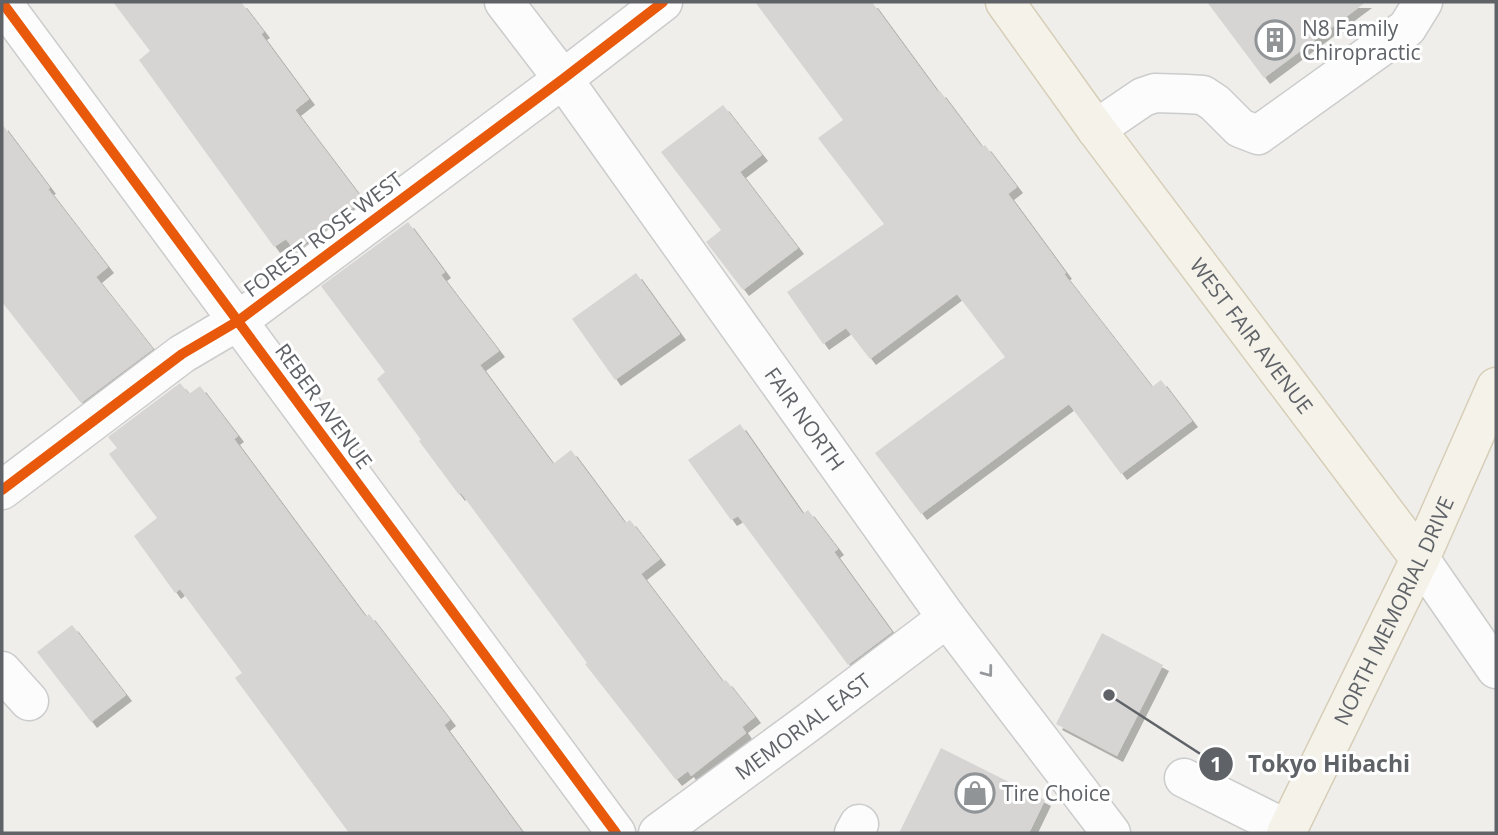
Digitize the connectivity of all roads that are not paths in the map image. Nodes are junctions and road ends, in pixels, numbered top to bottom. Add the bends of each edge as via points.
1 (2, 2) edge
2 (504, 2) edge
3 (663, 2) edge
4 (1004, 2) edge
5 (1423, 2) edge
6 (563, 79) junction
7 (1096, 128) junction
8 (238, 321) junction
9 (1496, 387) edge
10 (2, 490) edge
11 (1420, 559) junction
12 (947, 618) junction
13 (1496, 669) edge
14 (2, 671) edge
15 (29, 701) dead end
16 (1184, 778) dead end
17 (1287, 832) edge
18 (616, 833) edge
19 (658, 833) edge
20 (1111, 833) edge

1 - 8 street, REBER AVENUE
2 - 6 street, FAIR NORTH
3 - 6 street, FOREST ROSE WEST
4 - 7 main road, WEST FAIR AVENUE
5 - 7 street via 1407,28 1258,135 1240,128 1203,95 1187,94 1143,97
6 - 8 street, FOREST ROSE WEST
6 - 12 street, FAIR NORTH
7 - 11 main road, WEST FAIR AVENUE
8 - 10 street, FOREST ROSE WEST via 182,354
8 - 18 street, REBER AVENUE
9 - 11 main road, NORTH MEMORIAL DRIVE
11 - 13 street, WEST FAIR AVENUE
11 - 17 main road, NORTH MEMORIAL DRIVE
12 - 19 street, MEMORIAL EAST
12 -> 20 street, FAIR NORTH
14 - 15 street
16 - 17 street

